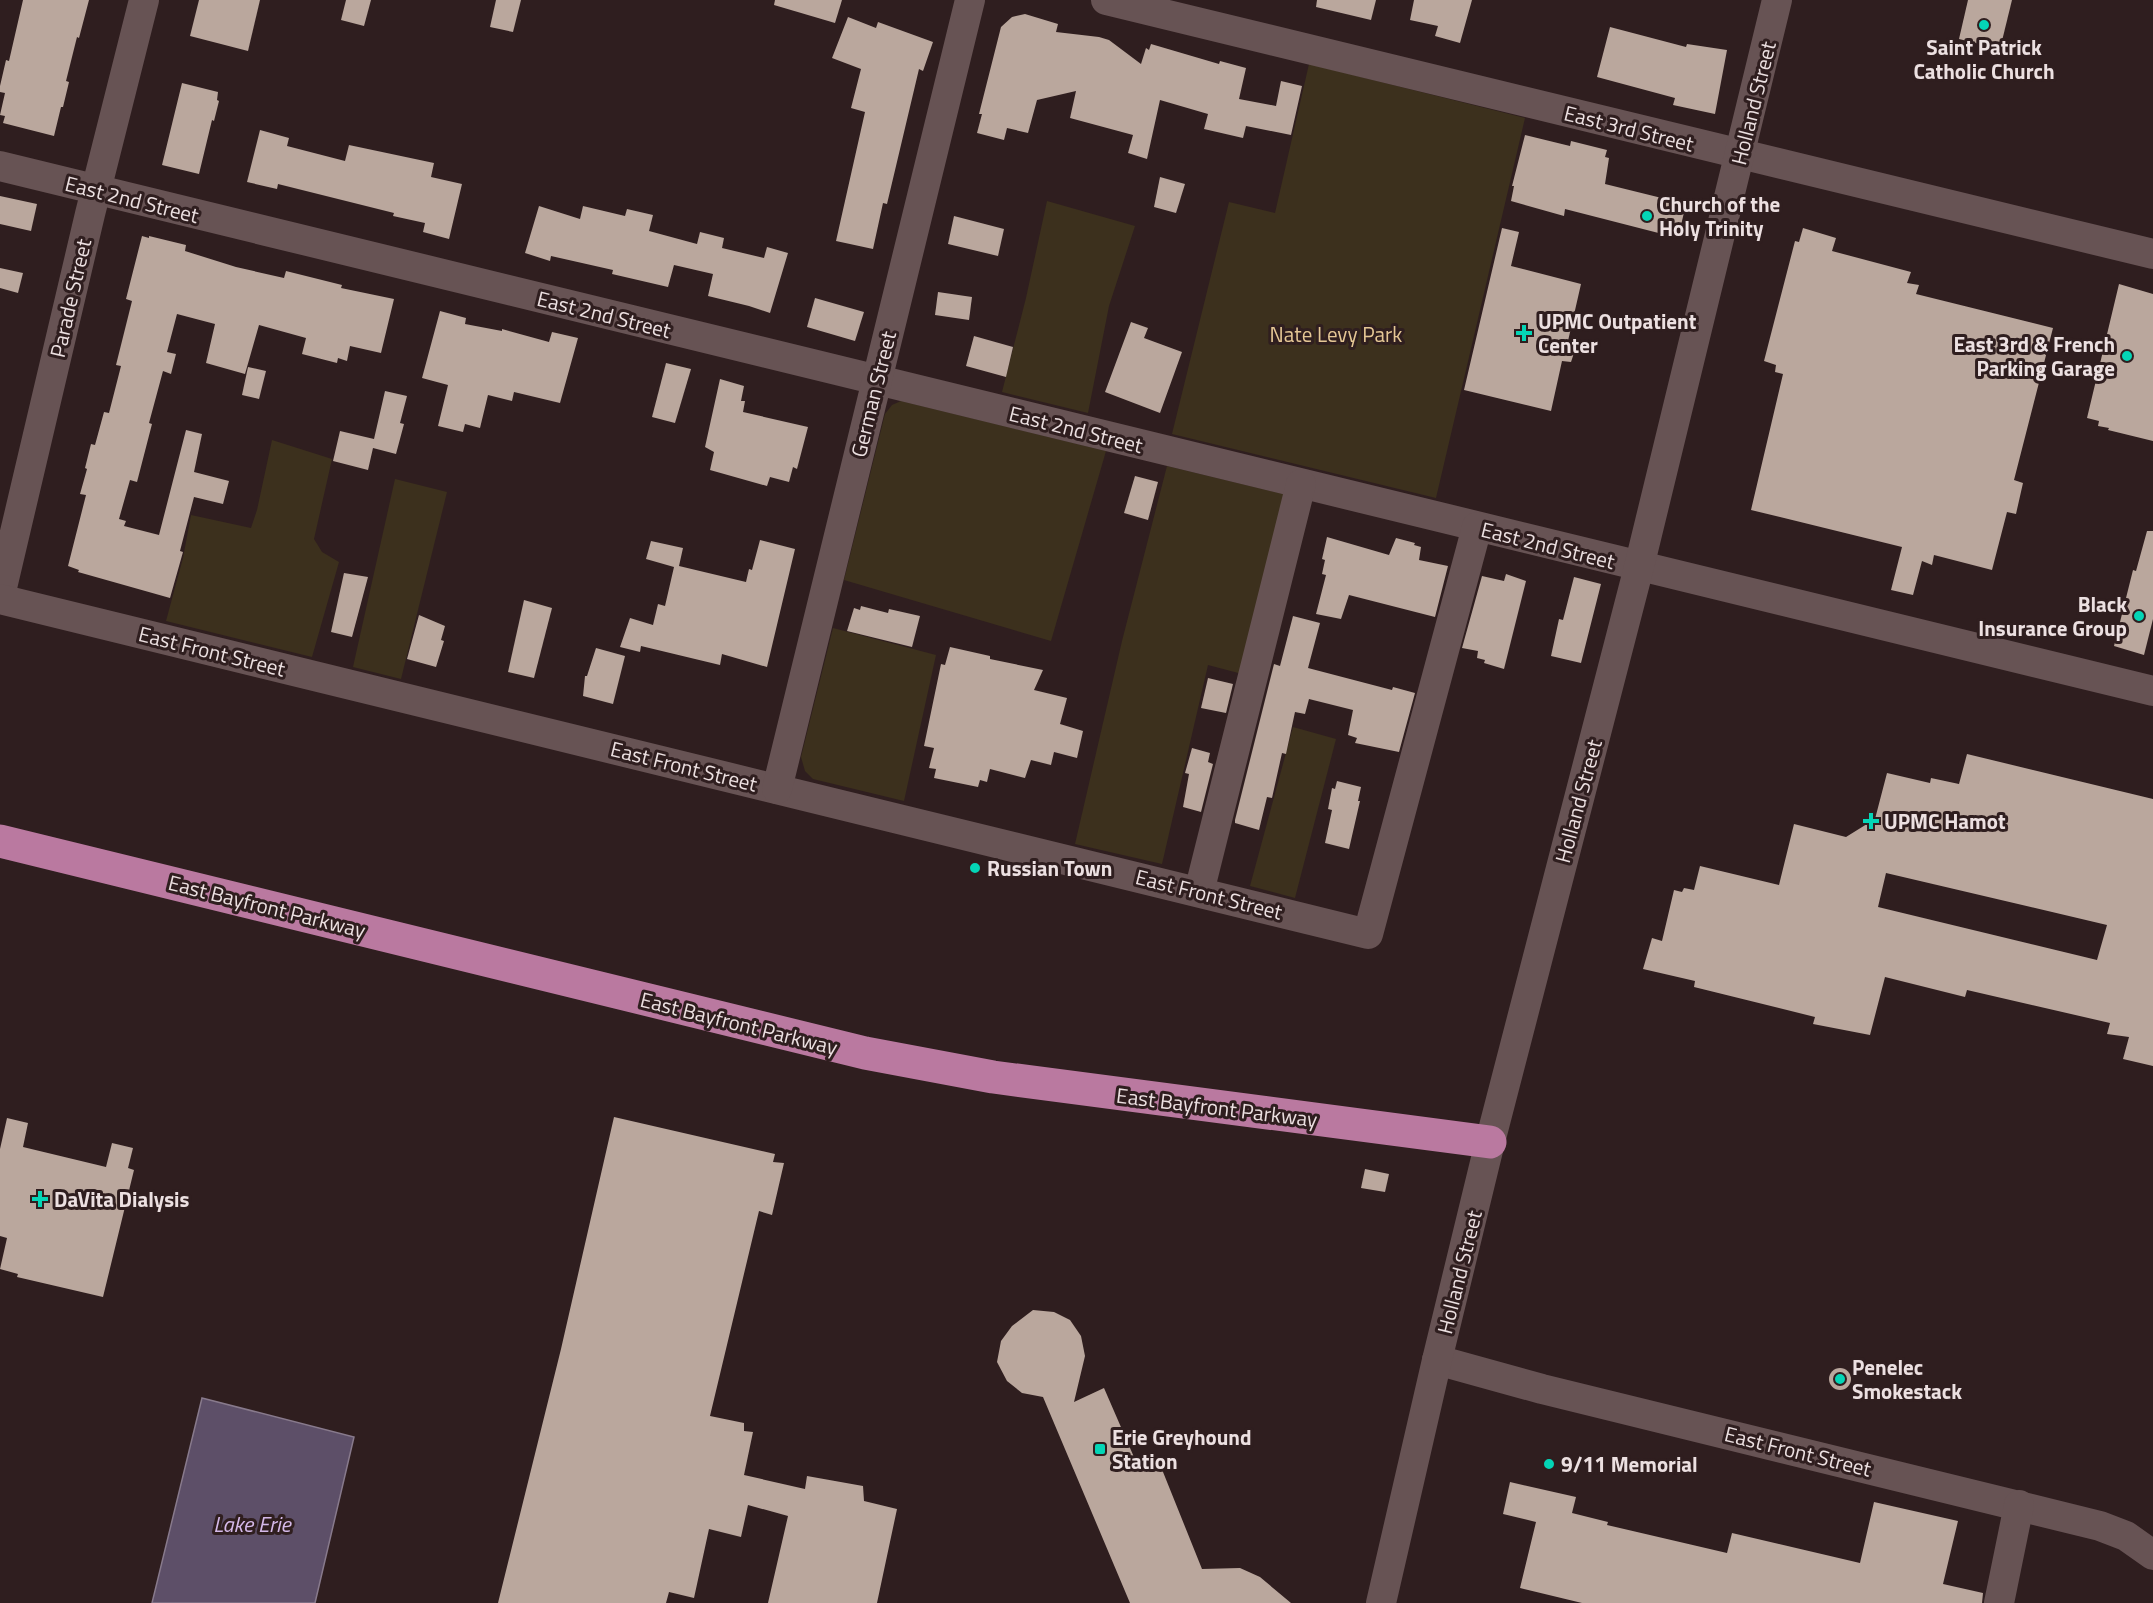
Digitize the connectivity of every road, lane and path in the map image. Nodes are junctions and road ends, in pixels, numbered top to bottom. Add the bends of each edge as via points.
1 (144, 0) edge
2 (970, 0) edge
3 (1106, 0) edge
4 (1778, 0) edge
5 (1740, 155) junction
6 (0, 166) edge
7 (96, 190) junction
8 (2153, 254) edge
9 (876, 380) junction
10 (1301, 484) junction
11 (1477, 527) junction
12 (1639, 567) junction
13 (0, 598) edge
14 (2153, 691) edge
15 (777, 789) junction
16 (0, 841) edge
17 (1199, 892) junction
18 (1490, 1142) junction
19 (1437, 1360) junction
20 (2019, 1505) junction
21 (2153, 1555) edge
22 (1381, 1603) edge
23 (1999, 1603) edge

1 - 7 street, Parade Street
2 - 9 street, German Street
3 - 5 street, East 3rd Street
4 - 5 street, Holland Street
5 - 8 street, East 3rd Street
5 - 12 street, Holland Street
6 - 7 street, East 2nd Street
7 - 9 street, East 2nd Street
7 - 13 street, Parade Street
9 - 10 street, East 2nd Street
9 - 15 street, German Street
10 - 11 street, East 2nd Street
10 - 17 street
11 - 12 street, East 2nd Street
11 - 17 street, East Front Street via 1368,934
12 - 14 street, East 2nd Street
12 - 18 street, Holland Street
13 - 15 street, East Front Street
15 - 17 street, East Front Street
16 - 18 highway, East Bayfront Parkway via 865,1053 993,1077
18 - 19 street, Holland Street
19 - 20 street, East Front Street
19 - 22 street, Holland Street
20 - 21 street, East Front Street via 2117,1532
20 - 23 street

